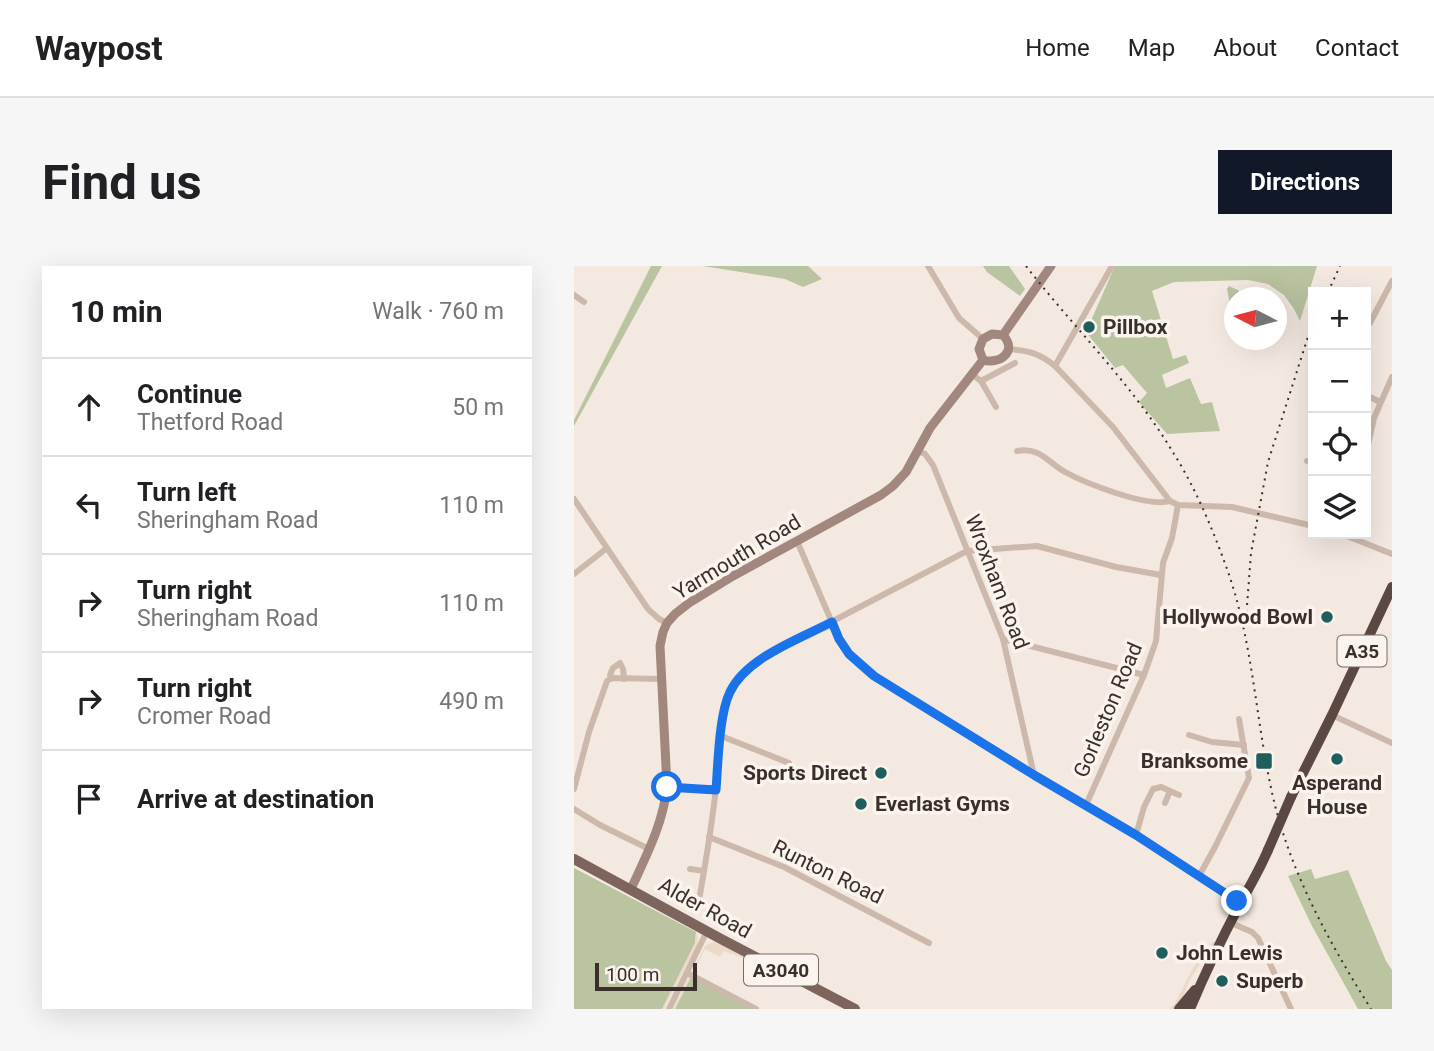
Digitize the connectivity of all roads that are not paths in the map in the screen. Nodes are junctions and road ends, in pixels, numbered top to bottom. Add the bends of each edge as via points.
1 (928, 266) edge
2 (1051, 266) edge
3 (1112, 266) edge
4 (1392, 280) edge
5 (574, 295) edge
6 (584, 302) dead end
7 (1371, 321) edge
8 (1003, 335) junction
9 (983, 339) junction
10 (1009, 349) junction
11 (983, 360) junction
12 (1015, 363) dead end
13 (1055, 366) junction
14 (973, 375) junction
15 (1392, 377) edge
16 (981, 381) junction
17 (1371, 398) edge
18 (1380, 402) junction
19 (996, 407) dead end
20 (1371, 427) edge
21 (918, 451) junction
22 (1017, 451) dead end
23 (574, 499) edge
24 (1170, 501) junction
25 (1178, 505) junction
26 (1308, 525) edge
27 (1358, 539) edge
28 (797, 541) junction
29 (607, 548) junction
30 (967, 551) junction
31 (1392, 556) edge
32 (574, 574) edge
33 (1161, 575) junction
34 (1392, 587) edge
35 (832, 622) junction
36 (667, 623) junction
37 (1003, 639) junction
38 (1144, 676) junction
39 (612, 678) junction
40 (624, 679) junction
41 (661, 679) junction
42 (1332, 715) junction
43 (1239, 719) dead end
44 (1189, 735) dead end
45 (721, 736) junction
46 (1392, 743) edge
47 (1244, 745) junction
48 (789, 763) dead end
49 (1034, 775) junction
50 (667, 787) junction
51 (574, 789) edge
52 (716, 790) junction
53 (1170, 791) junction
54 (1179, 795) dead end
55 (1166, 803) dead end
56 (1086, 805) junction
57 (574, 809) edge
58 (1136, 835) junction
59 (709, 837) junction
60 (649, 849) junction
61 (574, 859) edge
62 (690, 869) dead end
63 (704, 871) junction
64 (1199, 876) junction
65 (631, 889) junction
66 (1241, 902) junction
67 (698, 906) dead end
68 (1231, 923) junction
69 (707, 931) junction
70 (929, 943) dead end
71 (687, 973) junction
72 (1200, 985) junction
73 (669, 1009) edge
74 (756, 1009) edge
75 (855, 1009) edge
76 (1179, 1009) edge
77 (1191, 1009) edge
78 (1291, 1009) edge

1 - 9 street via 960,318
2 - 8 street
3 - 13 street
4 - 7 street
5 - 6 street
8 - 9 street
8 - 10 street
9 - 11 street via 979,349
10 - 11 street via 993,362
10 - 13 street via 1033,352
11 - 14 street, Yarmouth Road
12 - 16 street
13 - 24 street via 1113,427
14 - 16 street
14 - 21 street, Yarmouth Road via 930,428
15 - 18 street
16 - 19 street
17 - 18 street
18 - 20 street
21 - 28 street, Yarmouth Road via 900,479 881,495
21 - 30 street, Wroxham Road via 930,460
22 - 24 street via 1034,450 1061,470 1104,490
23 - 29 street
24 - 25 street
25 - 26 street via 1232,507
25 - 33 street, Gorleston Road
27 - 31 street
28 - 35 street
28 - 36 street, Yarmouth Road via 689,603
29 - 32 street
29 - 36 street via 648,609
30 - 33 street via 1043,547
30 - 35 street
30 - 37 street, Wroxham Road
33 - 38 street, Gorleston Road via 1156,641
34 - 42 highway, A35
35 - 45 street via 764,657 738,679 729,694
35 - 49 street via 849,654 874,676
36 - 41 street, Yarmouth Road via 660,646
37 - 38 street
37 - 49 street, Wroxham Road
38 - 56 street, Gorleston Road
39 - 40 street
39 - 40 street via 611,671 620,663
39 - 51 street via 589,732
40 - 41 street
41 - 50 street, Yarmouth Road
42 - 46 street
42 - 66 highway, A35, bridge
43 - 47 street
44 - 47 street
45 - 48 street
45 - 52 street
47 - 64 street via 1249,778
49 - 56 street
50 - 52 street
50 - 60 street, Yarmouth Road via 665,807
52 - 59 street
53 - 54 street
53 - 55 street
53 - 58 street via 1153,789
56 - 58 street
57 - 60 street
58 - 64 street
59 - 63 street
59 - 70 street, Runton Road via 784,867
60 - 65 street, Yarmouth Road
61 - 65 main road, Alder Road / A3040
62 - 63 street
63 - 67 street
64 - 66 street
65 - 69 main road, Alder Road / A3040
66 - 68 highway, A35
68 - 72 highway, A35
68 - 78 street via 1258,938
69 - 71 street
69 - 75 main road, Alder Road / A3040
71 - 73 street
71 - 74 street
72 - 76 highway
72 - 77 highway, A35

